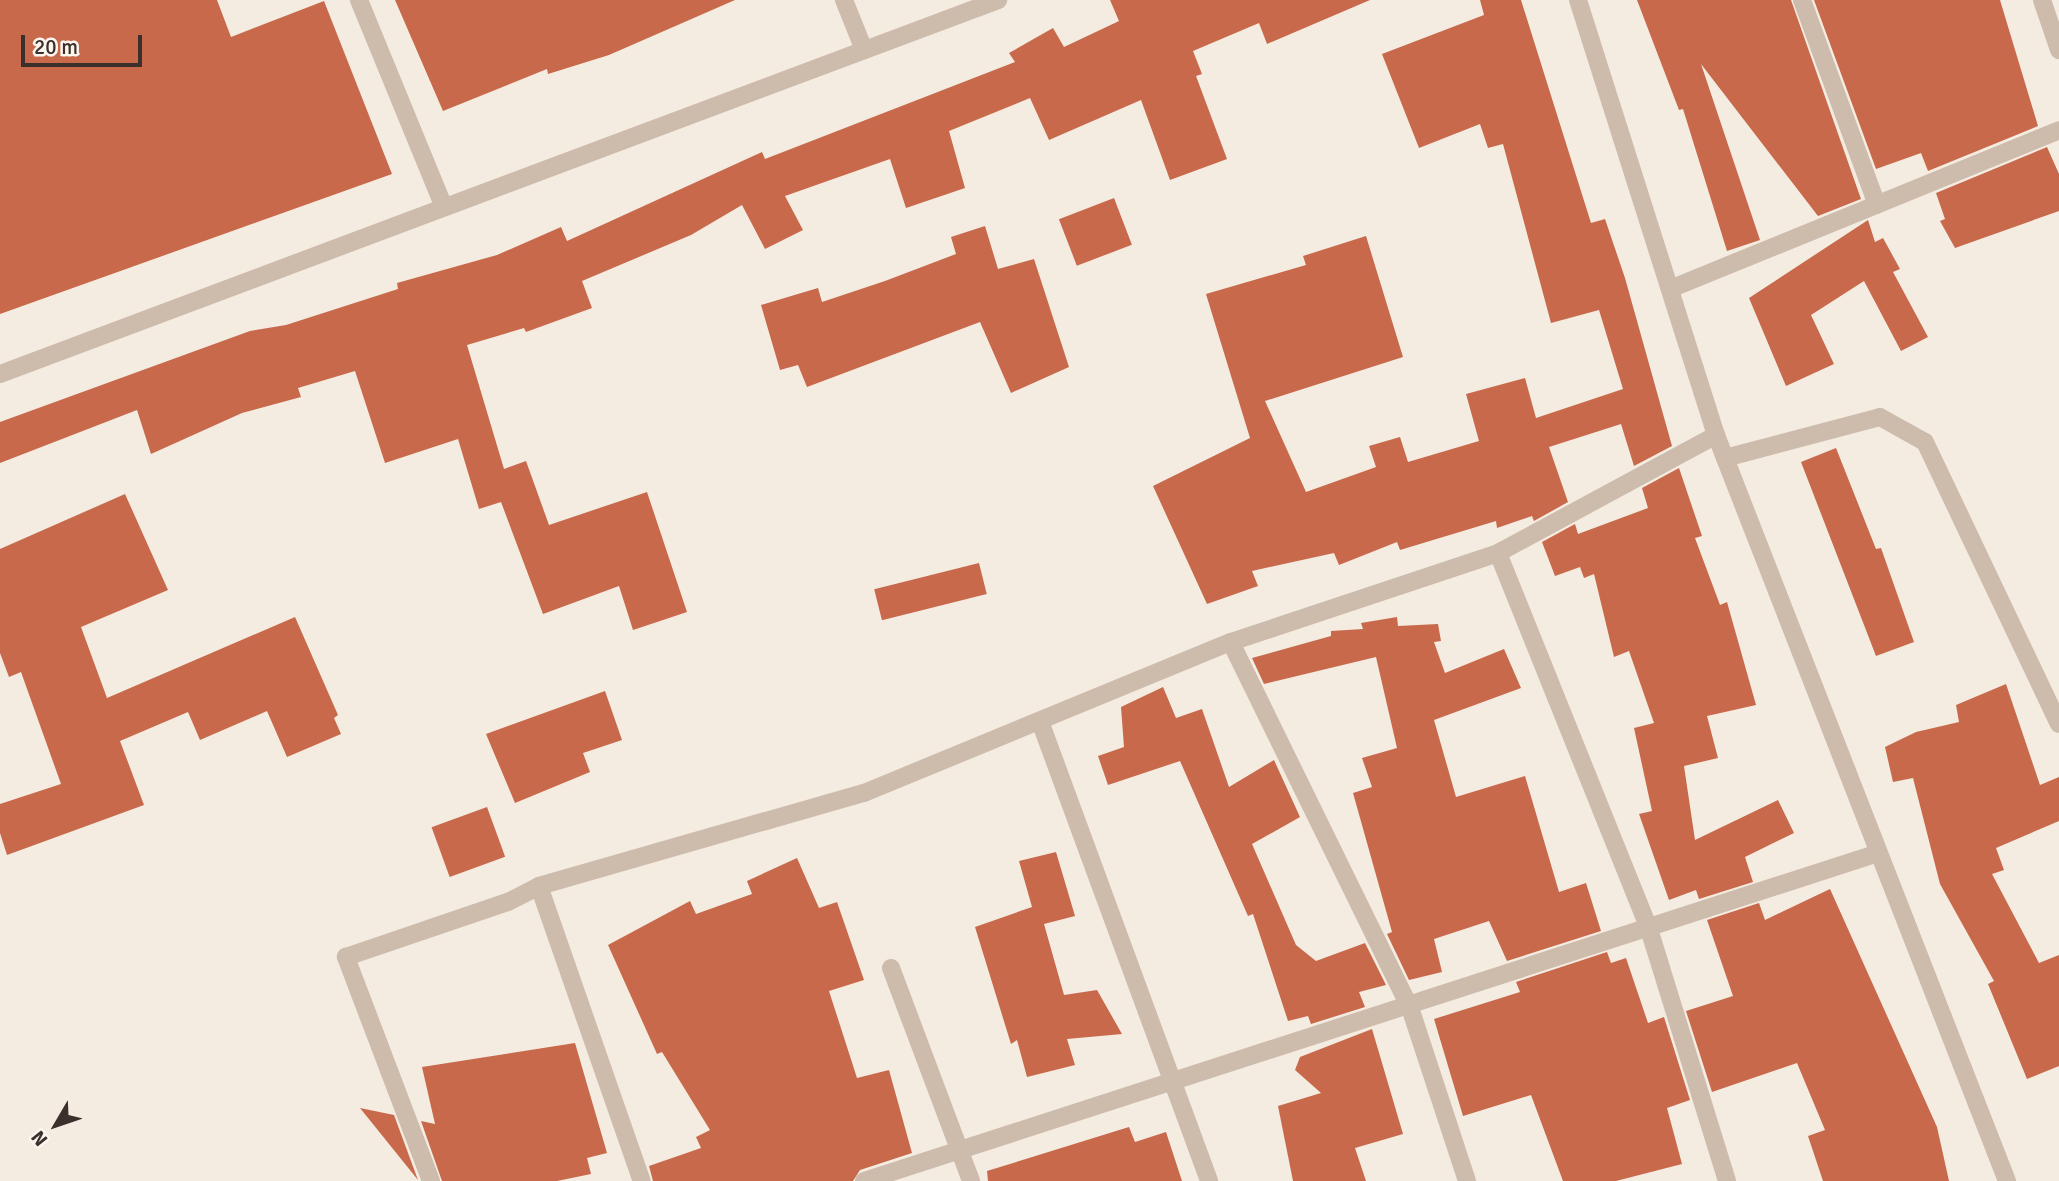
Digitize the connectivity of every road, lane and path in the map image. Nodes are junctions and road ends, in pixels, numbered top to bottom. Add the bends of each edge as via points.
1 (359, 0) edge
2 (844, 0) edge
3 (998, 0) edge
4 (1578, 0) edge
5 (1802, 0) edge
6 (2042, 0) edge
7 (864, 50) junction
8 (2059, 50) edge
9 (2059, 130) edge
10 (1877, 205) junction
11 (444, 207) junction
12 (1670, 289) junction
13 (0, 374) edge
14 (1716, 435) junction
15 (1725, 458) junction
16 (1498, 553) junction
17 (1231, 642) junction
18 (1041, 724) junction
19 (2059, 724) edge
20 (1878, 853) junction
21 (539, 886) junction
22 (1649, 929) junction
23 (891, 968) dead end
24 (1410, 1008) junction
25 (1175, 1080) junction
26 (961, 1150) junction
27 (431, 1181) edge
28 (642, 1181) edge
29 (864, 1181) edge
30 (971, 1181) edge
31 (1209, 1181) edge
32 (1466, 1181) edge
33 (1727, 1181) edge
34 (2007, 1181) edge

1 - 11 street
2 - 7 street
3 - 7 street
4 - 12 street
5 - 10 street
6 - 8 street
7 - 11 street
9 - 10 street
10 - 12 street
11 - 13 street
12 - 14 street
14 - 15 street
14 - 16 street
15 - 19 street via 1880,417 1925,442
15 - 20 street
16 - 17 street
16 - 22 street
17 - 18 street
17 - 24 street
18 - 21 street via 864,793
18 - 25 street
20 - 22 street
20 - 34 street
21 - 27 street via 508,902 346,957
21 - 28 street
22 - 24 street
22 - 33 street
23 - 26 street
24 - 25 street
24 - 32 street
25 - 26 street
25 - 31 street
26 - 29 street
26 - 30 street

